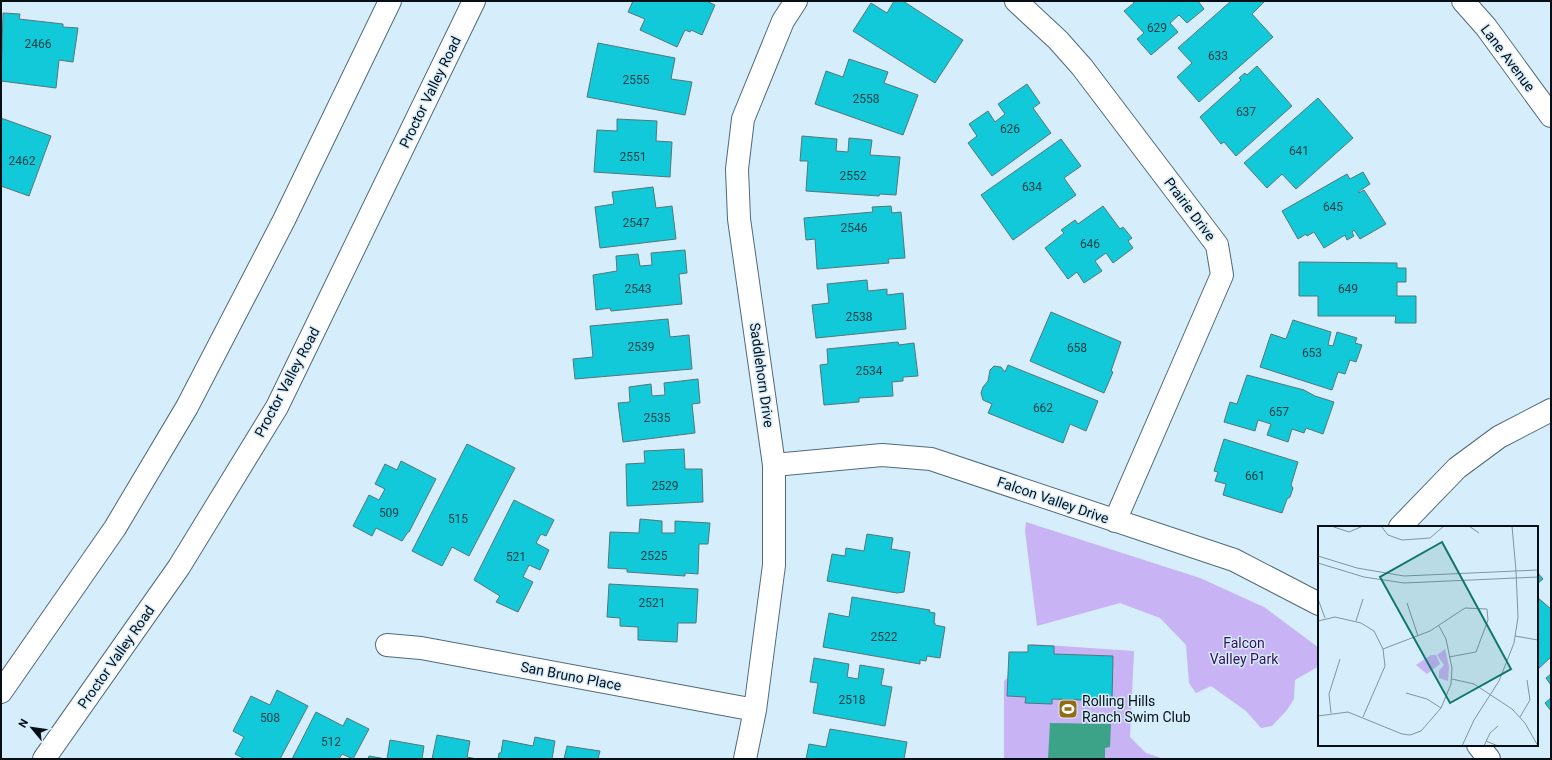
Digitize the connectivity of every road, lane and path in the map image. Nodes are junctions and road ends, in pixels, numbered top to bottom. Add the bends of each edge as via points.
1 (390, 1) edge
2 (474, 1) edge
3 (796, 1) edge
4 (1016, 1) edge
5 (1463, 1) edge
6 (1551, 116) edge
7 (1551, 410) edge
8 (774, 465) junction
9 (1115, 521) junction
10 (1401, 526) edge
11 (1318, 603) edge
12 (387, 645) dead end
13 (1, 692) edge
14 (755, 710) junction
15 (1479, 746) edge
16 (44, 759) edge
17 (744, 759) edge
18 (1489, 759) edge

1 - 13 street via 284,220 188,408 115,528
2 - 16 street, Proctor Valley Road via 277,407 180,567
3 - 8 street, Saddlehorn Drive via 783,21 743,119 737,169 739,219
4 - 9 street, Prairie Drive via 1082,66 1217,245 1222,275
5 - 6 street, Lane Avenue via 1486,27
7 - 10 street via 1499,437 1457,468
8 - 9 street, Falcon Valley Drive via 882,455 931,459
8 - 14 street, Saddlehorn Drive via 774,566
9 - 11 street, Falcon Valley Drive via 1234,560
12 - 14 street, San Bruno Place via 428,650
14 - 17 street, Saddlehorn Drive
15 - 18 street

